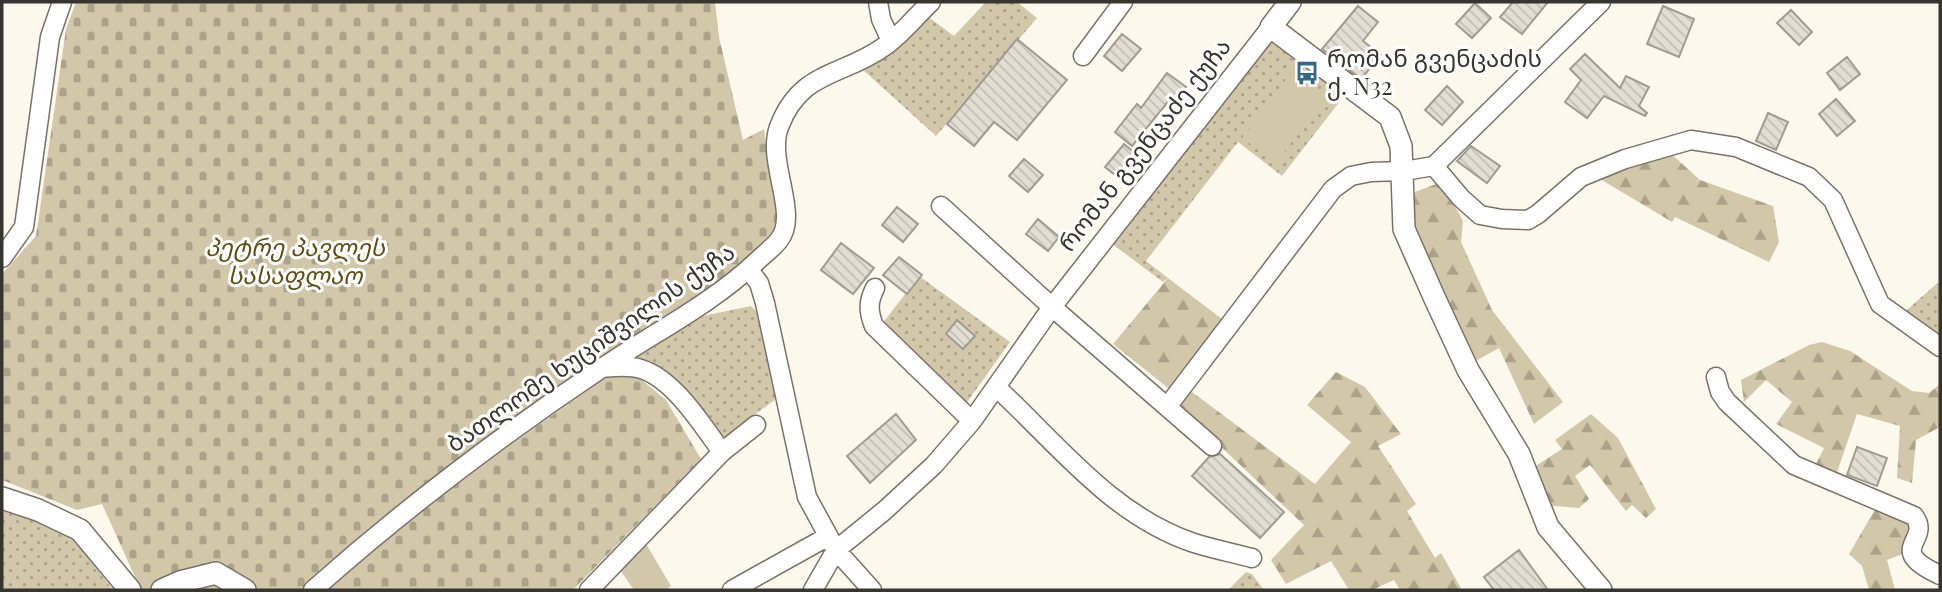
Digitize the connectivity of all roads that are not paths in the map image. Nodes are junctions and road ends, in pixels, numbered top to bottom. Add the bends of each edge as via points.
1 (62, 2) edge
2 (878, 2) edge
3 (931, 2) edge
4 (1123, 2) edge
5 (1290, 2) edge
6 (1601, 2) edge
7 (1271, 27) junction
8 (891, 41) junction
9 (1083, 56) dead end
10 (1434, 166) junction
11 (1404, 171) junction
12 (941, 206) dead end
13 (2, 258) edge
14 (748, 269) junction
15 (875, 288) dead end
16 (1052, 307) junction
17 (1940, 347) edge
18 (600, 369) junction
19 (1716, 377) dead end
20 (996, 387) junction
21 (1167, 407) junction
22 (972, 421) junction
23 (756, 425) dead end
24 (1212, 446) dead end
25 (722, 452) junction
26 (2, 498) edge
27 (831, 543) junction
28 (1252, 558) dead end
29 (1940, 575) edge
30 (130, 590) edge
31 (162, 590) edge
32 (245, 590) edge
33 (313, 590) edge
34 (589, 590) edge
35 (732, 590) edge
36 (813, 590) edge
37 (872, 590) edge
38 (1601, 590) edge

1 - 13 street via 50,37 24,227
2 - 8 street
3 - 8 street, ბათლომე ხუციშვილის ქუჩა
4 - 9 street
5 - 7 street
6 - 10 street
7 - 11 street via 1390,117 1402,146
7 - 16 street, რომან გვენცაძე ქუჩა
8 - 14 street, ბათლომე ხუციშვილის ქუჩა via 801,90 788,108 774,148 786,206 781,238
10 - 11 street
10 - 17 street via 1480,215 1528,220 1581,177 1625,159 1691,140 1737,147 1809,177 1822,187 1833,200 1880,304
11 - 21 street via 1352,176 1333,189
11 - 38 street via 1404,229 1468,370 1519,454 1548,527
12 - 16 street
14 - 18 street, ბათლომე ხუციშვილის ქუჩა via 713,298
14 - 27 street via 765,303 807,497
15 - 22 street via 869,300 874,326
16 - 20 street, რომან გვენცაძე ქუჩა
16 - 21 street
18 - 25 street via 641,369 662,380
18 - 33 street, ბათლომე ხუციშვილის ქუჩა via 394,519
19 - 29 street via 1727,402 1794,465 1914,516 1918,530 1913,558
20 - 22 street, რომან გვენცაძე ქუჩა
20 - 28 street via 1117,501 1193,543
21 - 24 street
22 - 27 street, რომან გვენცაძე ქუჩა via 934,465 884,511
23 - 25 street
25 - 34 street
26 - 30 street via 80,530
27 - 35 street
27 - 36 street
27 - 37 street
31 - 32 street via 216,573

